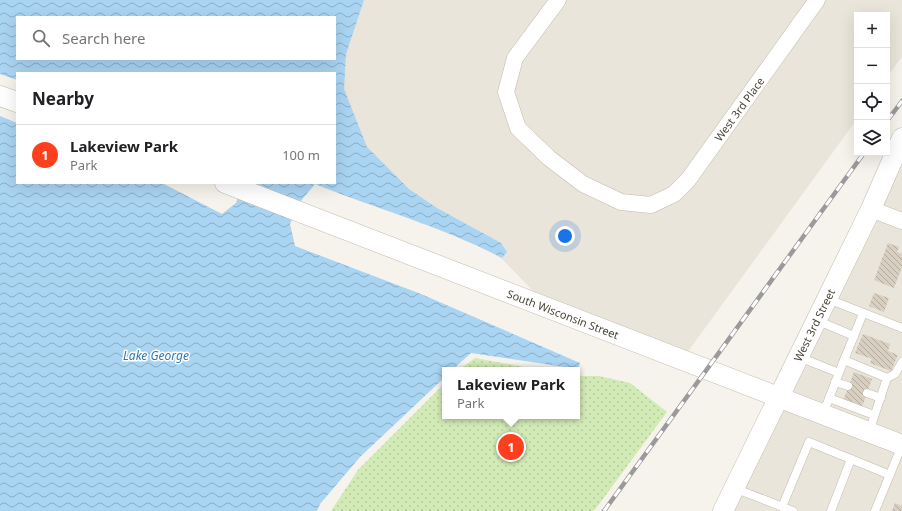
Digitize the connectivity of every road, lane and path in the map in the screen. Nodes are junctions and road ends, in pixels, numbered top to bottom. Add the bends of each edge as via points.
1 (558, 0) edge
2 (817, 0) edge
3 (0, 96) edge
4 (16, 102) edge
5 (902, 138) edge
6 (228, 184) edge
7 (871, 209) junction
8 (902, 221) edge
9 (827, 299) junction
10 (863, 313) junction
11 (816, 320) junction
12 (902, 328) edge
13 (854, 336) junction
14 (798, 357) junction
15 (844, 360) junction
16 (902, 362) edge
17 (839, 373) junction
18 (887, 378) junction
19 (835, 382) junction
20 (848, 386) dead end
21 (867, 393) dead end
22 (779, 397) junction
23 (881, 398) junction
24 (826, 406) junction
25 (872, 424) junction
26 (902, 445) edge
27 (851, 459) junction
28 (890, 475) junction
29 (734, 488) junction
30 (782, 507) junction
31 (723, 511) edge
32 (793, 511) edge
33 (830, 511) edge
34 (875, 511) edge

1 - 2 street, West 3rd Place via 515,58 506,92 518,128 549,158 584,184 621,202 651,205 674,194 688,180
3 - 4 street
5 - 7 street, West 3rd Street
6 - 22 street, South Wisconsin Street
7 - 8 street
7 - 9 street, West 3rd Street
9 - 10 lane
9 - 11 street, West 3rd Street
10 - 12 lane
10 - 13 lane
11 - 13 lane
11 - 14 street, West 3rd Street
13 - 15 lane
14 - 17 lane
14 - 22 street, West 3rd Street
15 - 17 lane
15 - 18 lane
16 - 18 lane via 895,374
17 - 19 lane
18 - 23 lane
19 - 20 lane
19 - 24 lane
21 - 23 lane
22 - 24 street, South Wisconsin Street
22 - 29 street, West 3rd Street
23 - 25 lane
24 - 25 street, South Wisconsin Street
25 - 26 street, South Wisconsin Street
26 - 28 lane
27 - 28 lane
27 - 30 lane via 809,442
27 - 33 lane
28 - 34 lane
29 - 30 lane
29 - 31 street, West 3rd Street
30 - 32 lane

